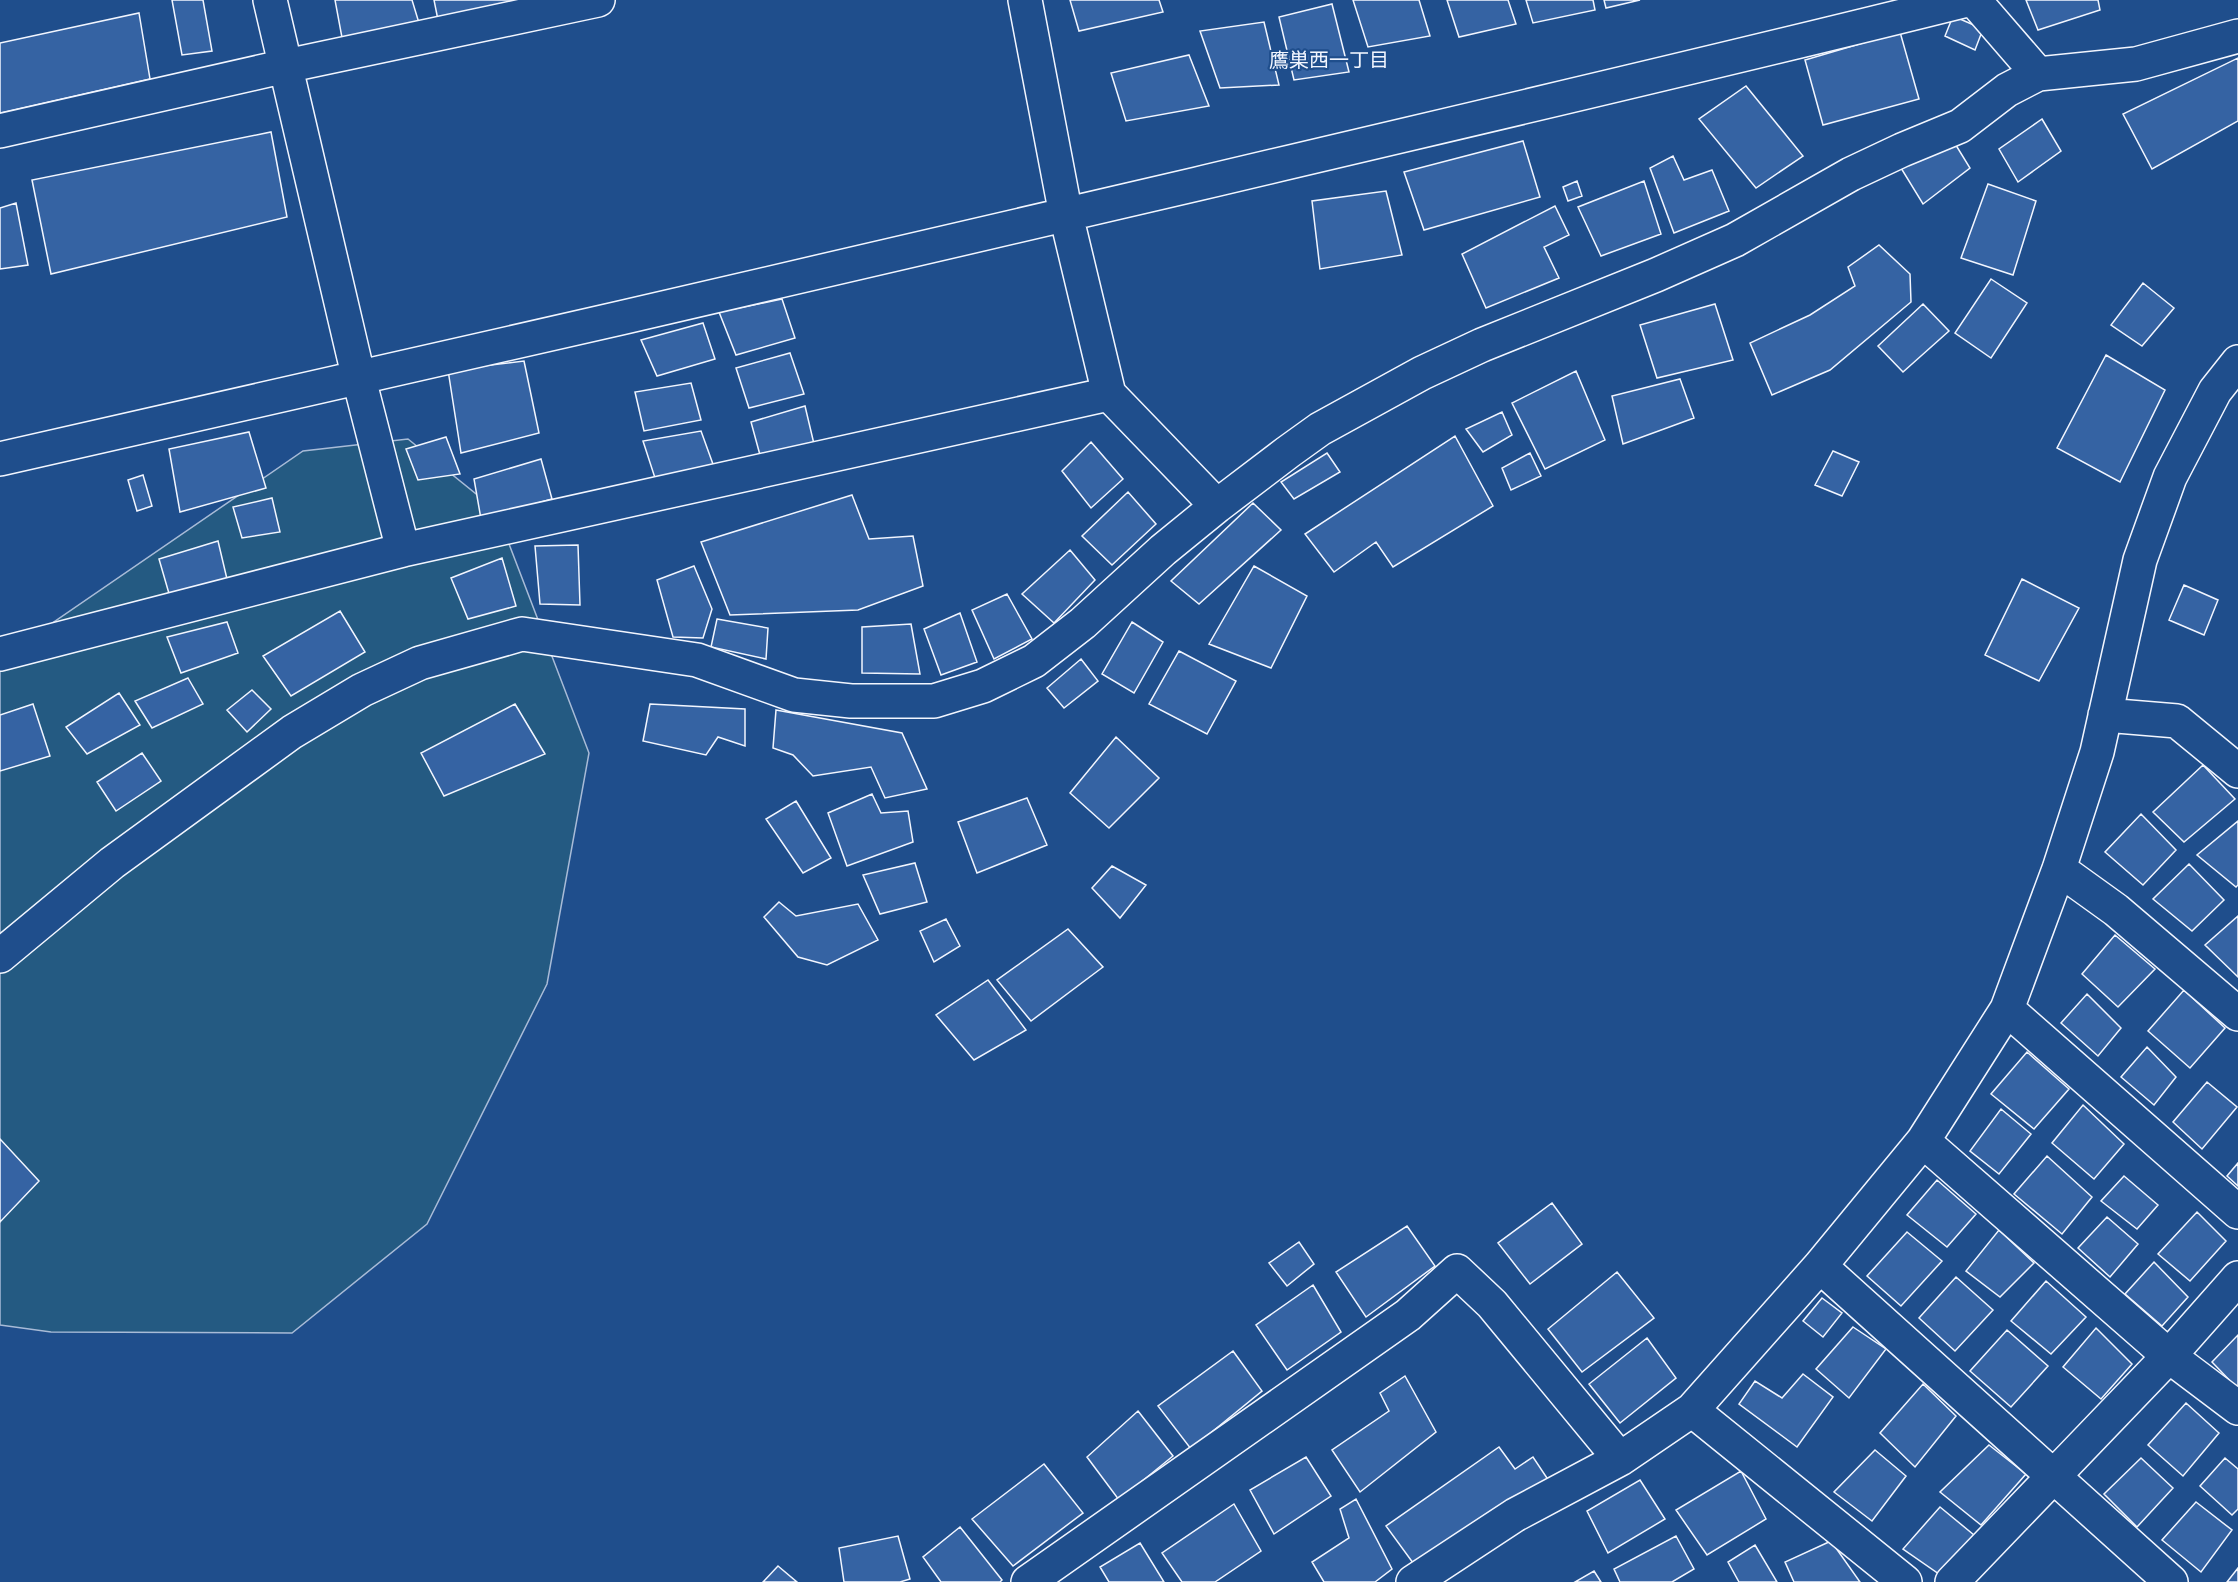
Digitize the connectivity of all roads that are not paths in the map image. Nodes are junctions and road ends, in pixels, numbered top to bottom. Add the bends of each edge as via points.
1 (270, 0) edge
2 (598, 0) edge
3 (1025, 0) edge
4 (1966, 0) edge
5 (1974, 0) edge
6 (558, 4) edge
7 (2238, 36) edge
8 (286, 66) junction
9 (2038, 74) junction
10 (0, 131) edge
11 (1066, 215) junction
12 (2238, 362) edge
13 (359, 379) junction
14 (1109, 394) junction
15 (0, 459) edge
16 (1217, 506) junction
17 (403, 550) junction
18 (0, 654) edge
19 (2105, 715) junction
20 (2238, 771) edge
21 (2059, 870) junction
22 (0, 956) edge
23 (2007, 1009) junction
24 (2238, 1014) edge
25 (1923, 1141) junction
26 (2238, 1212) edge
27 (1820, 1266) junction
28 (2238, 1278) edge
29 (2169, 1356) junction
30 (2238, 1408) edge
31 (1692, 1410) junction
32 (1620, 1459) junction
33 (2054, 1476) junction
34 (1028, 1582) edge
35 (1413, 1582) edge
36 (1905, 1582) edge
37 (1952, 1582) edge
38 (2171, 1582) edge

1 - 8 street
2 - 6 street
3 - 11 street
4 - 11 street
5 - 9 street
6 - 8 street
7 - 9 street via 2136,64
8 - 10 street
8 - 13 street
9 - 16 street via 2007,90 1960,126 1851,174 1735,240 1422,373 1320,429
11 - 13 street
11 - 14 street
12 - 19 street via 2215,391 2170,477 2140,560
13 - 15 street
13 - 17 street
14 - 16 street
14 - 17 street
16 - 22 street via 1034,661 983,686 934,700 851,701 794,695 698,660 522,634 420,663 378,682 292,732 112,863
17 - 18 street
19 - 20 street via 2177,721
19 - 21 street
21 - 23 street
21 - 24 street via 2116,910
23 - 25 street
23 - 26 street
25 - 27 street
25 - 29 street
27 - 31 street
27 - 33 street
28 - 29 street
29 - 30 street
29 - 33 street
31 - 32 street
31 - 36 street
32 - 34 street via 1492,1304 1457,1271 1408,1315
32 - 35 street via 1515,1515
33 - 37 street
33 - 38 street

